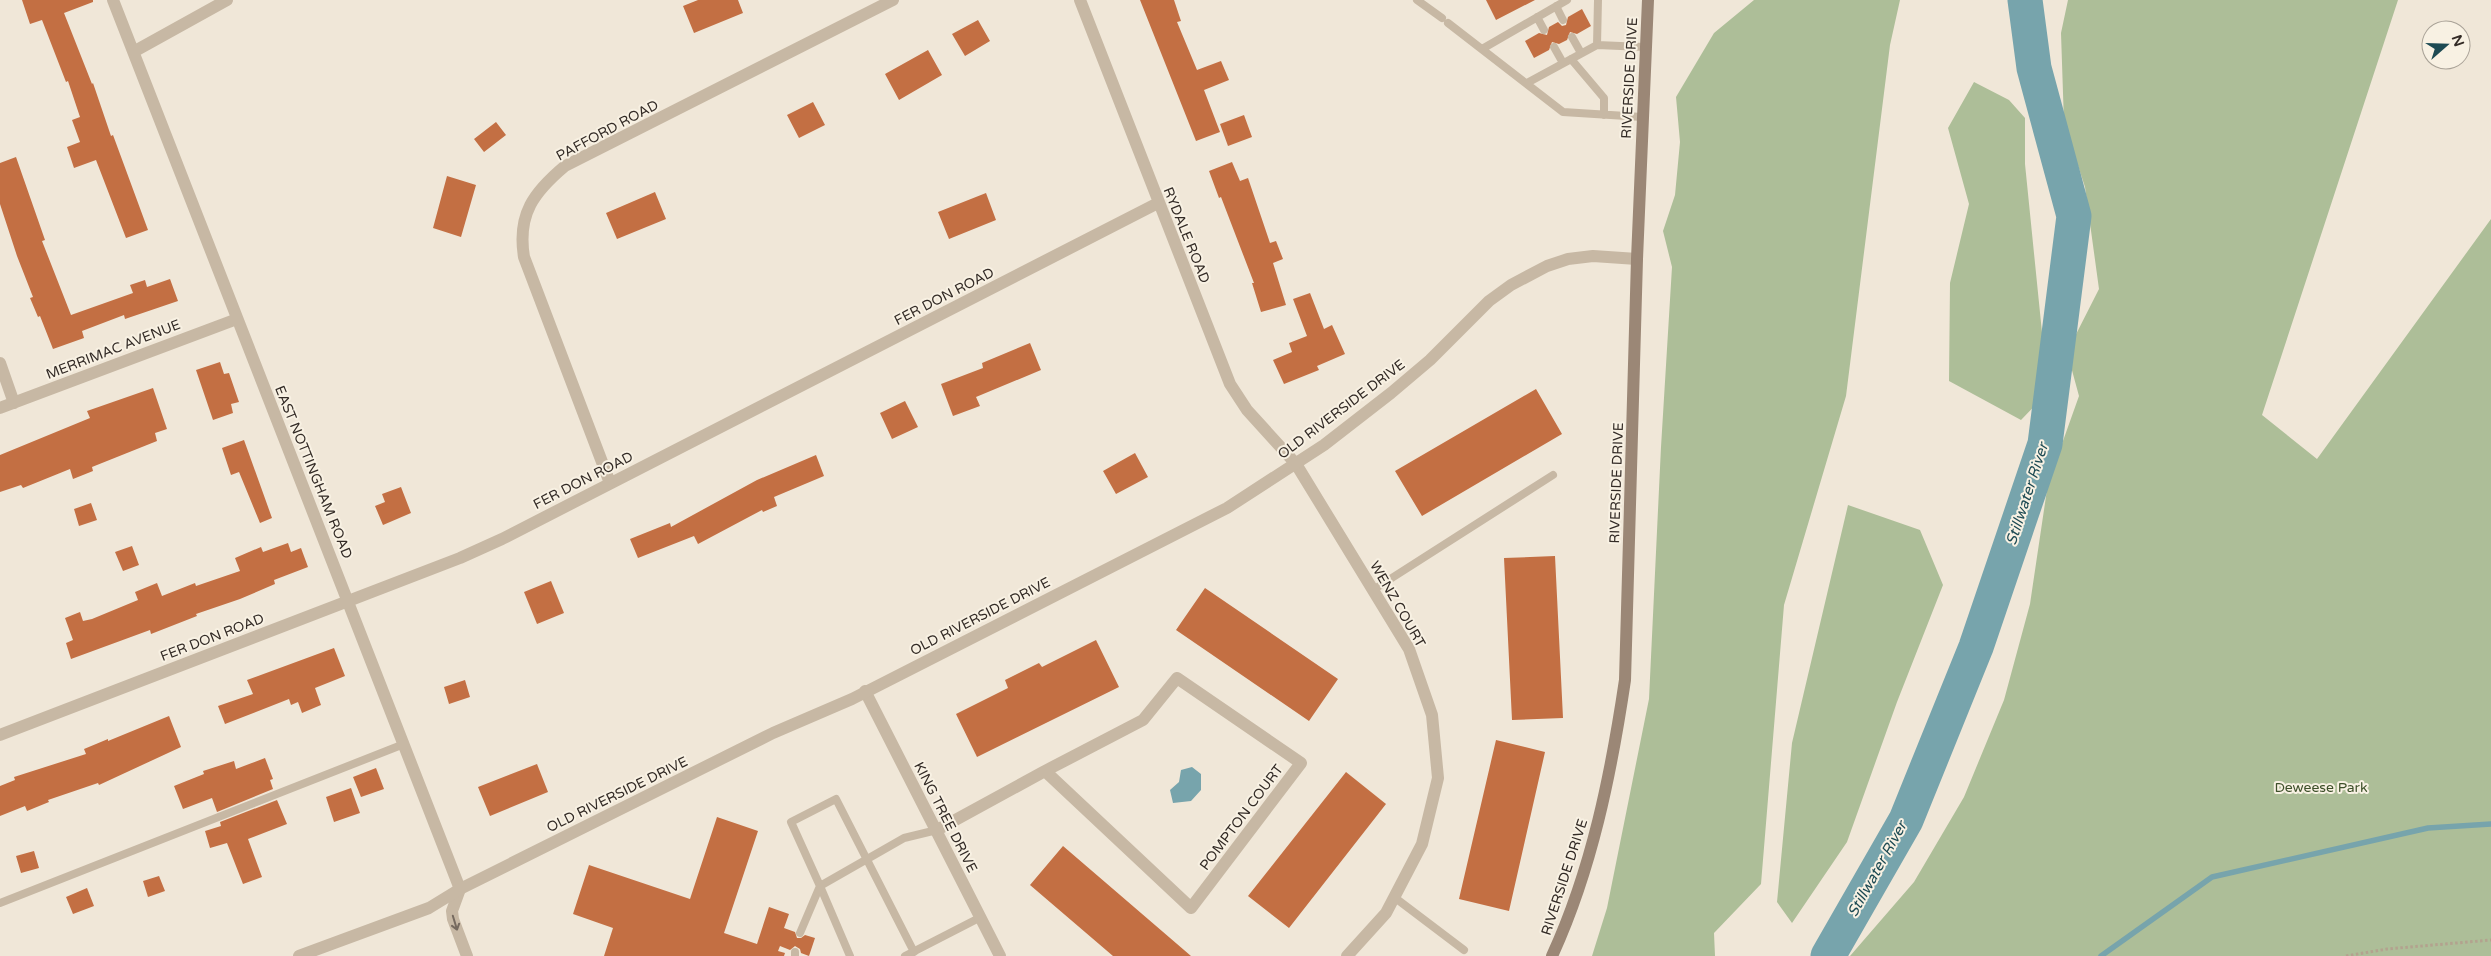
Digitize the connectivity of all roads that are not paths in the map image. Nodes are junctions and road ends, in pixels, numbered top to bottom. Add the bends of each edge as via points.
1 (114, 0) edge
2 (227, 0) edge
3 (893, 0) edge
4 (1080, 0) edge
5 (1417, 0) edge
6 (1566, 0) edge
7 (1598, 0) edge
8 (1648, 0) edge
9 (1556, 6) junction
10 (1537, 17) junction
11 (1563, 20) dead end
12 (1544, 30) dead end
13 (1572, 37) dead end
14 (1597, 45) junction
15 (1554, 47) dead end
16 (1644, 48) junction
17 (1482, 49) junction
18 (135, 51) junction
19 (1581, 54) junction
20 (1571, 59) junction
21 (1563, 63) junction
22 (1526, 84) junction
23 (1604, 115) junction
24 (1642, 117) junction
25 (1158, 203) junction
26 (1637, 259) junction
27 (237, 319) junction
28 (0, 363) edge
29 (14, 403) junction
30 (0, 408) edge
31 (1296, 464) junction
32 (1553, 475) dead end
33 (610, 483) junction
34 (1373, 590) junction
35 (348, 600) junction
36 (865, 691) junction
37 (0, 735) edge
38 (404, 744) junction
39 (1045, 770) junction
40 (937, 830) junction
41 (867, 860) junction
42 (820, 886) junction
43 (460, 889) junction
44 (1394, 897) junction
45 (0, 902) edge
46 (980, 917) junction
47 (800, 934) dead end
48 (1464, 950) dead end
49 (914, 952) junction
50 (299, 956) edge
51 (467, 956) edge
52 (850, 956) edge
53 (905, 956) edge
54 (1000, 956) edge
55 (1347, 956) edge
56 (1552, 956) edge

1 - 18 street, EAST NOTTINGHAM ROAD
2 - 18 street
3 - 33 street, PAFFORD ROAD via 565,166 546,182 531,203 522,232 524,257
4 - 25 street, RYDALE ROAD
5 - 17 lane
6 - 9 lane
7 - 14 lane
8 - 16 main road, RIVERSIDE DRIVE
9 - 10 lane
9 - 11 lane
10 - 12 lane
10 - 17 lane
13 - 19 lane
14 - 16 lane
14 - 19 lane
15 - 21 lane
16 - 24 main road, RIVERSIDE DRIVE
17 - 22 lane
18 - 27 street, EAST NOTTINGHAM ROAD
19 - 20 lane
20 - 21 lane
20 - 23 lane via 1604,98
21 - 22 lane
22 - 23 lane via 1563,112
23 - 24 lane
24 - 26 main road, RIVERSIDE DRIVE
25 - 31 street, RYDALE ROAD via 1230,384 1248,410
25 - 33 street, FER DON ROAD
26 - 31 street, OLD RIVERSIDE DRIVE via 1593,256 1568,260 1547,266 1510,285 1392,393
26 - 56 main road, RIVERSIDE DRIVE via 1625,680 1595,836 1565,928
27 - 29 street, MERRIMAC AVENUE
27 - 35 street, EAST NOTTINGHAM ROAD
28 - 29 street
29 - 30 street, MERRIMAC AVENUE
31 - 34 street, WENZ COURT
31 - 36 street, OLD RIVERSIDE DRIVE via 1227,508
32 - 34 lane
33 - 35 street, FER DON ROAD via 460,558
34 - 44 street, WENZ COURT via 1409,649 1432,715 1438,778 1422,844
35 - 37 street, FER DON ROAD
35 - 38 street, EAST NOTTINGHAM ROAD
36 - 40 street, KING TREE DRIVE
36 - 43 street, OLD RIVERSIDE DRIVE via 773,733
38 - 43 street, EAST NOTTINGHAM ROAD
38 - 45 lane
39 - 39 street, POMPTON COURT via 1143,720 1177,678 1301,763 1191,908
39 - 40 street, POMPTON COURT
40 - 41 lane via 904,838
40 - 46 street, KING TREE DRIVE
41 - 42 lane
41 - 42 lane via 836,799 791,822
41 - 49 lane
42 - 47 lane
42 - 52 lane
43 - 50 street, OLD RIVERSIDE DRIVE via 428,908
43 -> 51 street via 452,911
44 - 48 lane
44 - 55 street, WENZ COURT via 1386,913
46 - 49 lane
46 - 54 street, KING TREE DRIVE
49 - 53 lane

